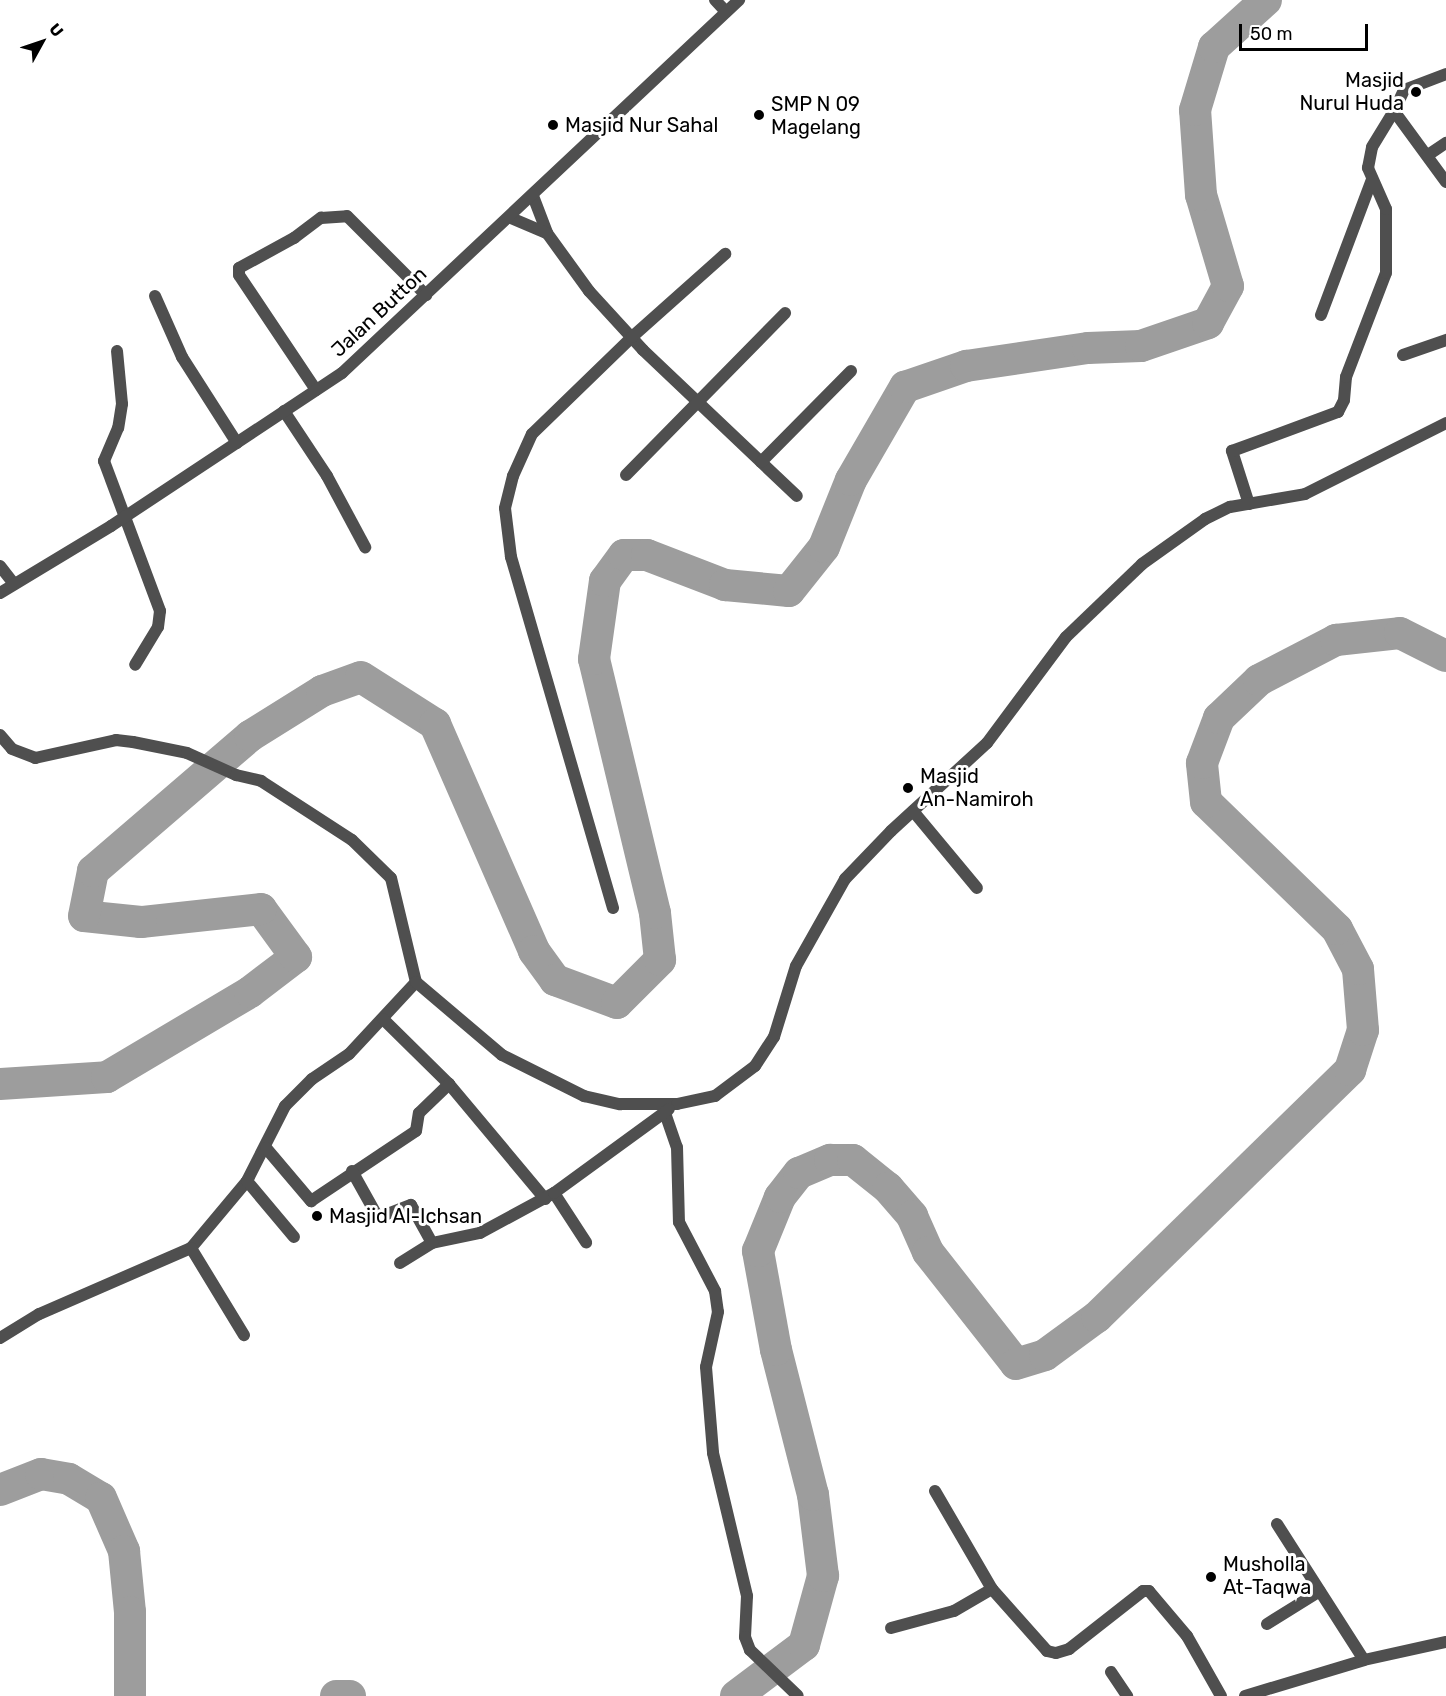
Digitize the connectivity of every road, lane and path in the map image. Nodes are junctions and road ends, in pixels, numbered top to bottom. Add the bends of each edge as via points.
1 (715, 0) edge
2 (739, 0) edge
3 (726, 12) junction
4 (1446, 74) edge
5 (1394, 111) junction
6 (1446, 143) edge
7 (1428, 155) junction
8 (1372, 179) junction
9 (1446, 182) edge
10 (533, 196) junction
11 (511, 218) junction
12 (547, 233) junction
13 (725, 254) dead end
14 (426, 295) junction
15 (155, 296) dead end
16 (785, 313) dead end
17 (1321, 315) dead end
18 (632, 337) junction
19 (1446, 340) edge
20 (117, 351) dead end
21 (1403, 355) dead end
22 (851, 371) dead end
23 (316, 390) junction
24 (697, 401) junction
25 (284, 411) junction
26 (1446, 423) edge
27 (237, 443) junction
28 (761, 462) junction
29 (626, 475) dead end
30 (797, 496) dead end
31 (1249, 504) junction
32 (126, 516) junction
33 (365, 547) dead end
34 (0, 566) edge
35 (14, 584) junction
36 (0, 593) edge
37 (135, 665) dead end
38 (0, 735) edge
39 (913, 811) junction
40 (977, 888) dead end
41 (613, 908) dead end
42 (416, 982) junction
43 (383, 1019) junction
44 (449, 1084) junction
45 (677, 1104) junction
46 (664, 1113) junction
47 (266, 1148) junction
48 (352, 1171) junction
49 (247, 1181) junction
50 (549, 1196) junction
51 (294, 1237) dead end
52 (586, 1242) dead end
53 (432, 1244) junction
54 (190, 1248) junction
55 (400, 1263) dead end
56 (244, 1335) dead end
57 (0, 1338) edge
58 (935, 1491) dead end
59 (1277, 1524) dead end
60 (992, 1589) junction
61 (1320, 1591) junction
62 (1267, 1624) dead end
63 (891, 1628) dead end
64 (1446, 1642) edge
65 (1364, 1660) junction
66 (1112, 1672) dead end
67 (798, 1696) edge
68 (1127, 1696) edge
69 (1221, 1696) edge
70 (1245, 1696) edge

1 - 3 street
2 - 3 street, Jalan Button
3 - 10 street, Jalan Button
4 - 5 street via 1404,90
5 - 7 street
5 - 8 street via 1372,147 1368,168
6 - 7 street
7 - 9 street
8 - 17 street
8 - 31 street via 1386,209 1386,273 1346,377 1344,400 1338,412 1232,451
10 - 11 street, Jalan Button
10 - 12 street
11 - 12 street
11 - 14 street, Jalan Button
12 - 18 street via 589,291
13 - 18 street
14 - 23 street, Jalan Button via 342,373
14 - 23 street via 347,216 329,214 239,268 239,276
15 - 27 street via 182,357
16 - 24 street
18 - 24 street
18 - 41 street via 532,434 513,476 505,508 511,557
19 - 21 street
20 - 32 street via 122,404 118,429 104,461
22 - 28 street
23 - 25 street, Jalan Button
24 - 28 street
24 - 29 street
25 - 27 street, Jalan Button
25 - 33 street via 327,476
26 - 31 street via 1305,494
27 - 32 street, Jalan Button
28 - 30 street
31 - 39 street via 1230,507 1205,519 1142,564 1066,637 987,743
32 - 35 street, Jalan Button
32 - 37 street via 160,611 158,627
34 - 35 street
35 - 36 street, Jalan Button
38 - 42 street via 12,749 35,758 116,741 187,753 261,782 297,803 376,859 391,878
39 - 40 street
39 - 45 street via 845,879 822,915 796,966 774,1037 755,1066 715,1096
42 - 43 street
42 - 45 street via 502,1055 584,1096 620,1104
43 - 44 street
43 - 47 street via 349,1054 312,1079 285,1106
44 - 48 street via 418,1113 416,1131
44 - 50 street
45 - 46 street
46 - 50 street
46 - 67 street via 677,1147 679,1222 715,1291 718,1312 706,1367 712,1453 747,1596 745,1637 750,1650
47 - 48 street via 311,1201
47 - 49 street
48 - 53 street via 376,1214 382,1216 411,1205
49 - 51 street
49 - 54 street
50 - 52 street
50 - 53 street via 480,1233
53 - 55 street
54 - 56 street
54 - 57 street via 39,1314
58 - 60 street
59 - 61 street
60 - 63 street via 954,1611
60 - 69 street via 1047,1651 1056,1653 1069,1649 1143,1591 1149,1591 1187,1636
61 - 62 street
61 - 65 street
64 - 65 street
65 - 70 street
66 - 68 street

